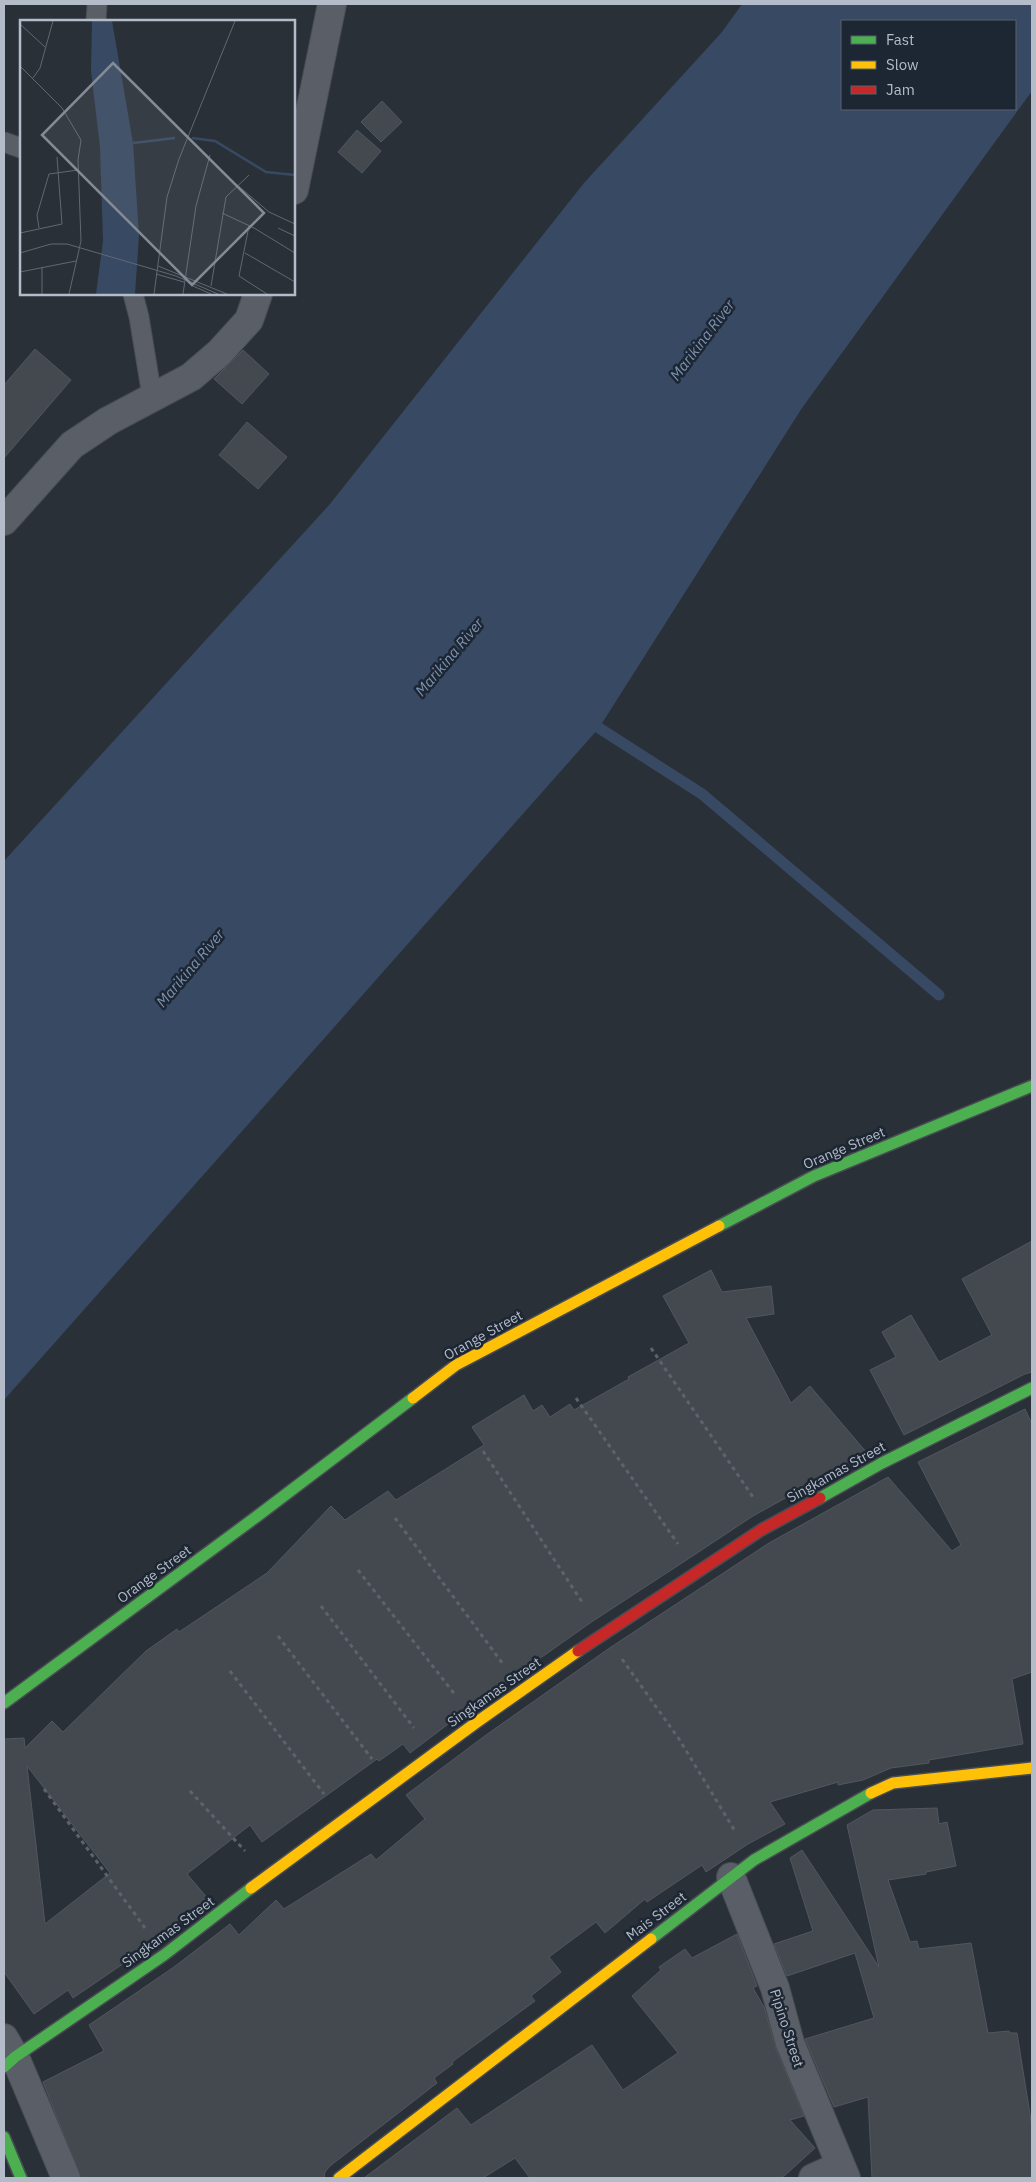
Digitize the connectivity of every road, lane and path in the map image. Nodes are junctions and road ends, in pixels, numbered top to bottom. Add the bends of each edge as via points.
1 (97, 4) edge
2 (332, 4) edge
3 (96, 20) edge
4 (4, 142) edge
5 (20, 148) edge
6 (295, 185) edge
7 (133, 295) edge
8 (258, 295) edge
9 (152, 396) junction
10 (5, 518) edge
11 (1032, 1086) edge
12 (651, 1348) dead end
13 (1032, 1388) edge
14 (576, 1398) dead end
15 (483, 1451) dead end
16 (395, 1518) dead end
17 (771, 1524) junction
18 (358, 1570) dead end
19 (696, 1572) junction
20 (321, 1606) dead end
21 (602, 1634) junction
22 (278, 1636) dead end
23 (230, 1671) dead end
24 (522, 1690) junction
25 (4, 1703) edge
26 (477, 1722) junction
27 (433, 1753) junction
28 (1032, 1768) edge
29 (392, 1786) junction
30 (44, 1789) dead end
31 (190, 1791) dead end
32 (343, 1819) junction
33 (754, 1860) junction
34 (267, 1876) junction
35 (731, 1877) junction
36 (164, 1955) junction
37 (7, 2054) edge
38 (4, 2137) edge
39 (843, 2172) edge
40 (21, 2178) edge
41 (66, 2178) edge
42 (339, 2178) edge
43 (813, 2178) edge

1 - 3 lane
2 - 6 street
4 - 5 lane
7 - 9 lane
8 - 9 street via 249,320 219,353 191,377
9 - 10 street via 72,445
11 - 25 street, Orange Street via 814,1176 456,1365
12 - 17 path
13 - 17 street, Singkamas Street via 882,1463
14 - 19 path
15 - 21 path
16 - 24 path
17 - 19 street, Singkamas Street
18 - 26 path
19 - 21 street, Singkamas Street
20 - 27 path
21 - 24 street, Singkamas Street
21 - 33 path via 679,1739
22 - 29 path
23 - 32 path
24 - 26 street, Singkamas Street
26 - 27 street, Singkamas Street
27 - 29 street, Singkamas Street
28 - 33 street, Mais Street via 893,1783
29 - 32 street, Singkamas Street
30 - 36 path
31 - 34 path
32 - 34 street, Singkamas Street
33 - 35 street, Mais Street
34 - 36 street, Singkamas Street
35 - 39 street, Pipino Street via 775,1988 790,2043
35 - 42 street, Mais Street
36 - 37 street, Singkamas Street
37 - 41 street
38 - 40 street
39 - 43 street

